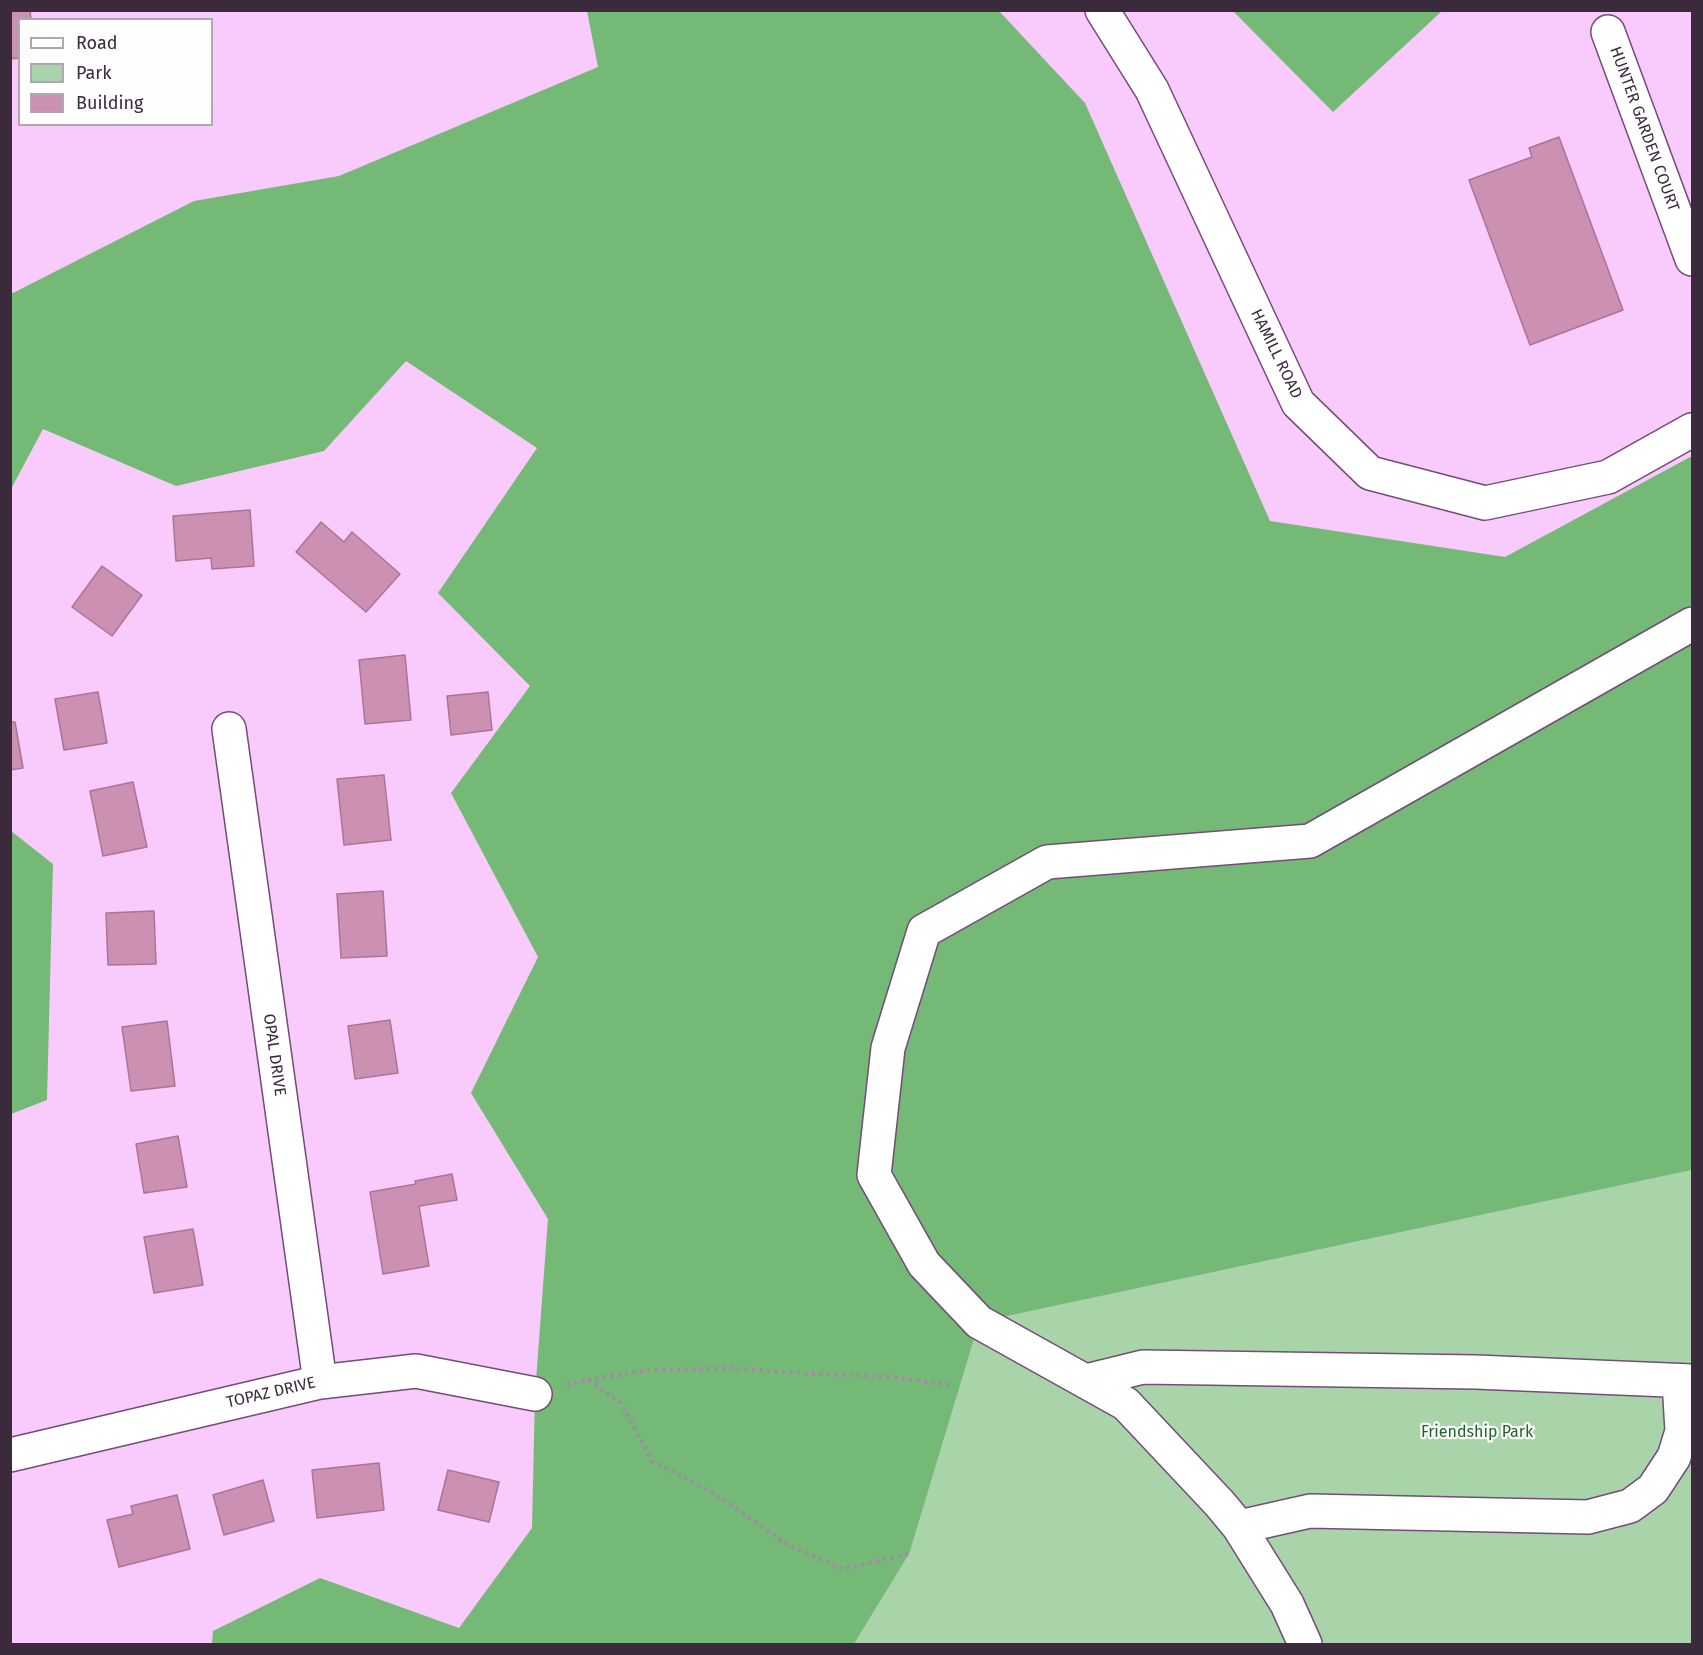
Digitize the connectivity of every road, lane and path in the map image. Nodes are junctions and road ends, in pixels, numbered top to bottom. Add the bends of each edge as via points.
1 (1102, 10) edge
2 (1608, 32) dead end
3 (1692, 259) edge
4 (1692, 430) edge
5 (1692, 624) edge
6 (229, 729) dead end
7 (588, 1379) junction
8 (1086, 1381) junction
9 (1686, 1381) edge
10 (320, 1382) junction
11 (567, 1385) dead end
12 (949, 1385) dead end
13 (535, 1394) dead end
14 (10, 1455) edge
15 (1239, 1527) junction
16 (909, 1554) dead end
17 (1305, 1644) edge

1 - 4 street, HAMILL ROAD via 1152,90 1298,403 1370,473 1485,503 1608,477
2 - 3 street, HUNTER GARDEN COURT
5 - 8 street via 1310,841 1047,862 924,931 888,1048 874,1175 924,1264 979,1322
6 - 10 street, OPAL DRIVE
7 - 11 path
7 - 12 path via 642,1371 732,1368 891,1377
7 - 16 path via 622,1404 652,1461 715,1494 790,1546 843,1569
8 - 9 street via 1143,1366 1476,1372
8 - 15 street via 1126,1404
9 - 15 street via 1682,1431 1674,1457 1653,1489 1630,1506 1588,1517 1310,1511
10 - 13 street, TOPAZ DRIVE via 417,1371
10 - 14 street, TOPAZ DRIVE
15 - 17 street via 1287,1604

